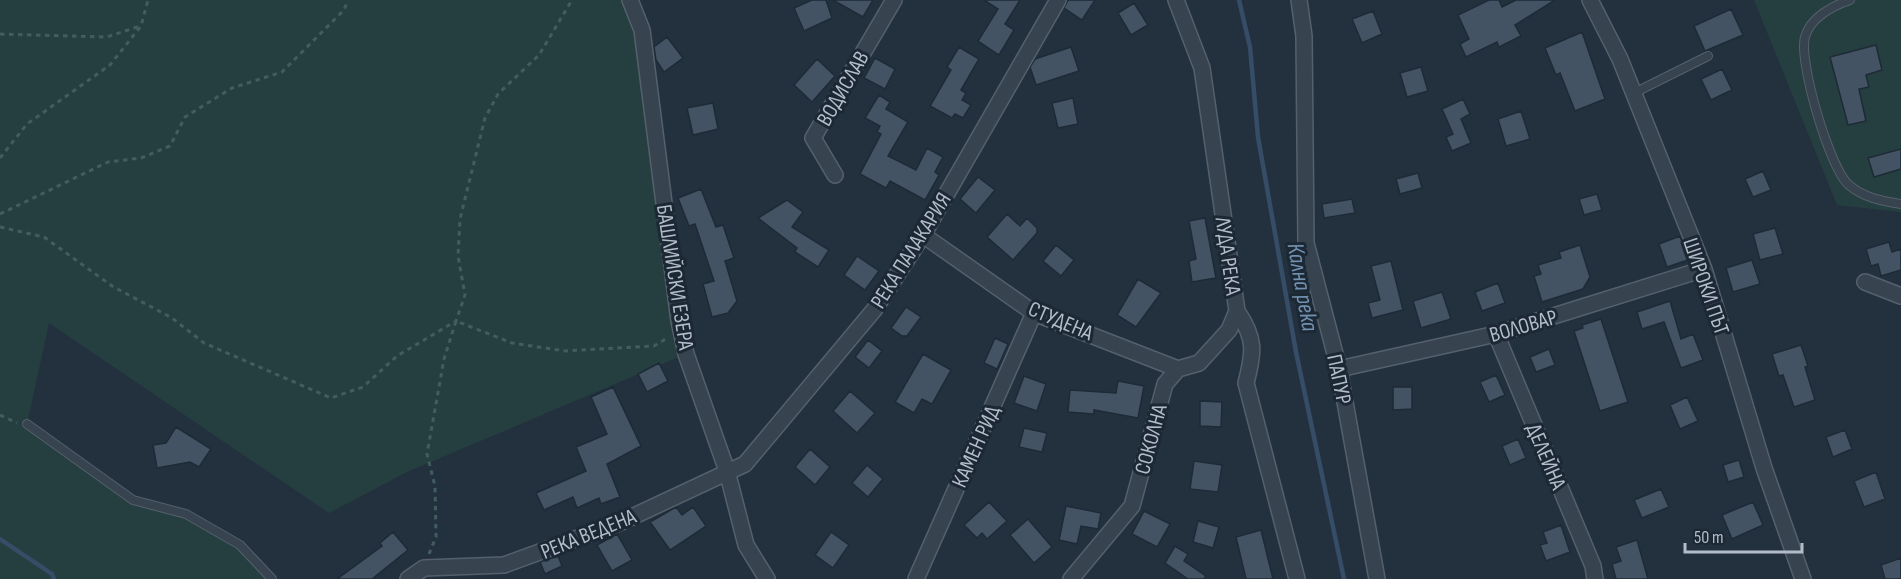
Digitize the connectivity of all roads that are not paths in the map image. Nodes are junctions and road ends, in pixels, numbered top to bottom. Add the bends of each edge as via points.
1 (630, 0) edge
2 (894, 0) edge
3 (1058, 0) edge
4 (1176, 0) edge
5 (1299, 0) edge
6 (1590, 0) edge
7 (1850, 0) edge
8 (1708, 56) dead end
9 (1634, 93) junction
10 (835, 175) dead end
11 (1901, 204) edge
12 (923, 235) junction
13 (1704, 269) junction
14 (1865, 282) dead end
15 (1901, 296) edge
16 (1237, 311) junction
17 (1034, 313) junction
18 (1496, 334) junction
19 (1178, 369) junction
20 (1339, 369) junction
21 (27, 424) road end
22 (727, 471) junction
23 (770, 577) edge
24 (272, 579) edge
25 (408, 579) edge
26 (916, 579) edge
27 (1071, 579) edge
28 (1297, 579) edge
29 (1377, 579) edge
30 (1595, 579) edge
31 (1803, 579) edge

1 - 22 street, БАШЛИЙСКИ ЕЗЕРА via 642,30 679,321 686,354
2 - 10 street, ВОДИСЛАВ via 813,138
3 - 12 street, РЕКА ПАЛАКАРИЯ
4 - 16 street, ЛУДА РЕКА via 1202,68
5 - 20 street, ПАПУР via 1304,36 1306,243
6 - 9 street, ШИРОКИ ПЪТ
7 - 11 lane via 1826,11 1811,24 1805,35 1803,57 1825,140 1847,184 1873,199
8 - 9 lane
9 - 13 street, ШИРОКИ ПЪТ
12 - 17 street, СТУДЕНА
12 - 22 street, РЕКА ПАЛАКАРИЯ via 866,319 745,464
13 - 18 street, ВОЛОВАР
13 - 31 street, ШИРОКИ ПЪТ via 1764,468
14 - 15 street
16 - 19 street via 1229,330 1199,363
16 - 28 street, ЛУДА РЕКА via 1250,330 1253,354 1246,383
17 - 19 street, СТУДЕНА
17 - 26 street, КАМЕН РИД
18 - 20 street, ВОЛОВАР
18 - 30 street, ДЕЛЕЙНА via 1593,566
19 - 27 street, СОКОЛНА via 1165,384 1132,506
20 - 29 street, ПАПУР
21 - 24 lane via 133,500 186,514 240,545
22 - 23 street, БАШЛИЙСКИ ЕЗЕРА via 746,545
22 - 25 street, РЕКА ВЕДЕНА via 619,523 504,565 424,568

